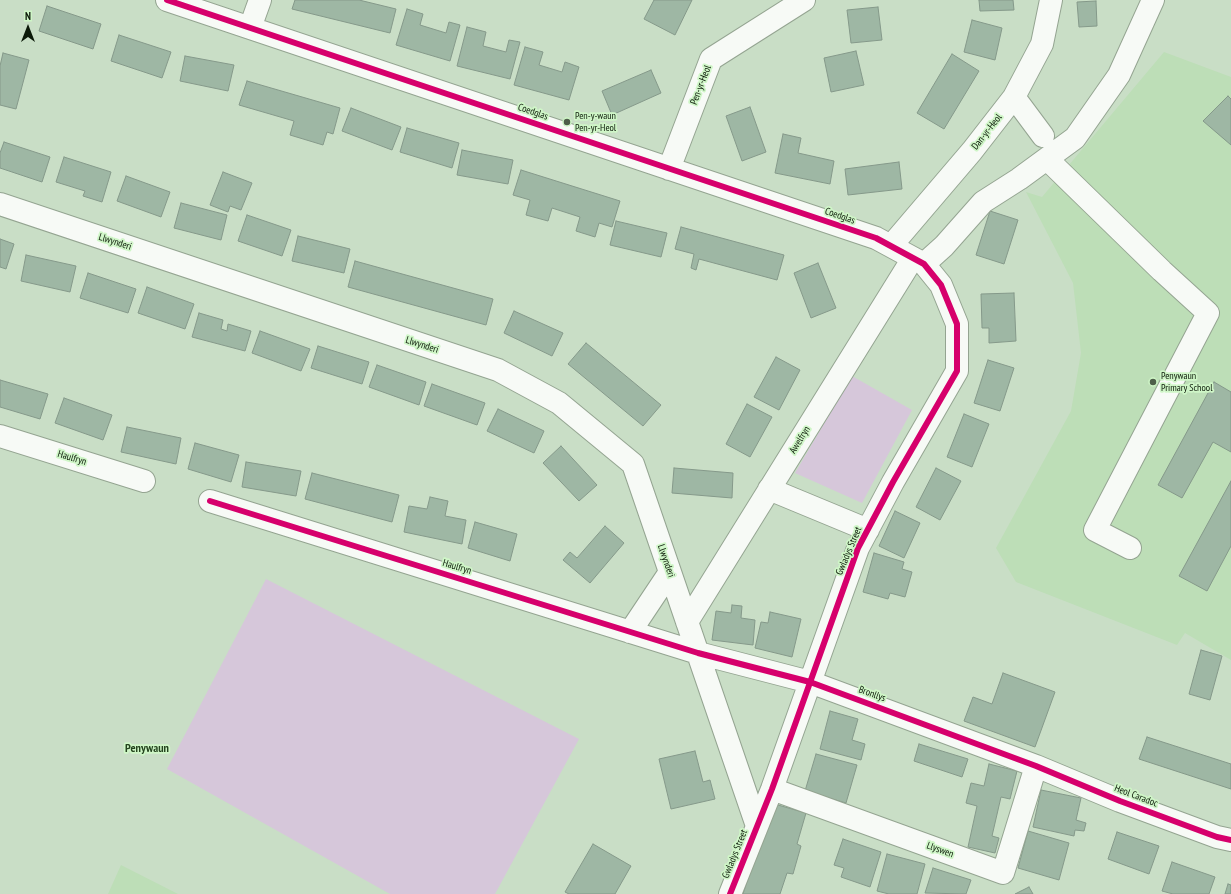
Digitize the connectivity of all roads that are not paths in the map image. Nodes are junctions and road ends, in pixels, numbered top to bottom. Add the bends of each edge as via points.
1 (167, 0) edge
2 (260, 0) edge
3 (804, 0) edge
4 (1051, 0) edge
5 (1153, 0) edge
6 (250, 28) junction
7 (1014, 97) junction
8 (1043, 136) dead end
9 (1047, 159) junction
10 (669, 169) junction
11 (0, 204) edge
12 (891, 246) junction
13 (919, 261) junction
14 (0, 436) edge
15 (144, 481) dead end
16 (769, 489) junction
17 (210, 501) dead end
18 (868, 530) junction
19 (1130, 548) dead end
20 (670, 572) junction
21 (687, 622) junction
22 (630, 632) junction
23 (698, 653) junction
24 (810, 682) junction
25 (1036, 766) junction
26 (772, 789) junction
27 (757, 826) junction
28 (1231, 840) edge
29 (730, 894) edge

1 - 6 street, Coedglas
2 - 6 street
3 - 10 street, Pen-yr-Heol via 711,60
4 - 7 street, Dan-yr-Heol via 1042,44
5 - 9 street, Awelfryn via 1120,75 1075,138
6 - 10 street, Coedglas
7 - 8 street
7 - 12 street, Dan-yr-Heol
9 - 13 street, Awelfryn via 983,202 944,246
9 - 19 street via 1208,313 1095,530
10 - 12 street, Coedglas via 876,238
11 - 20 street, Llwynderi via 498,370 559,403 633,464
12 - 13 street, Gwladys Street
13 - 16 street, Awelfryn
13 - 18 street, Gwladys Street via 941,285 957,324 957,371
14 - 15 street, Haulfryn
16 - 18 street
16 - 21 street, Awelfryn
17 - 22 street, Haulfryn
18 - 24 street, Gwladys Street via 858,548
20 - 21 street, Llwynderi
20 - 22 street
21 - 23 street, Llwynderi
22 - 23 street, Haulfryn
23 - 24 street, Bronllys
23 - 27 street, Llwynderi
24 - 25 street, Bronllys
24 - 26 street, Gwladys Street
25 - 26 street, Llyswen via 1002,873
25 - 28 street, Heol Caradoc via 1120,801
26 - 27 street, Gwladys Street
27 - 29 street, Gwladys Street

